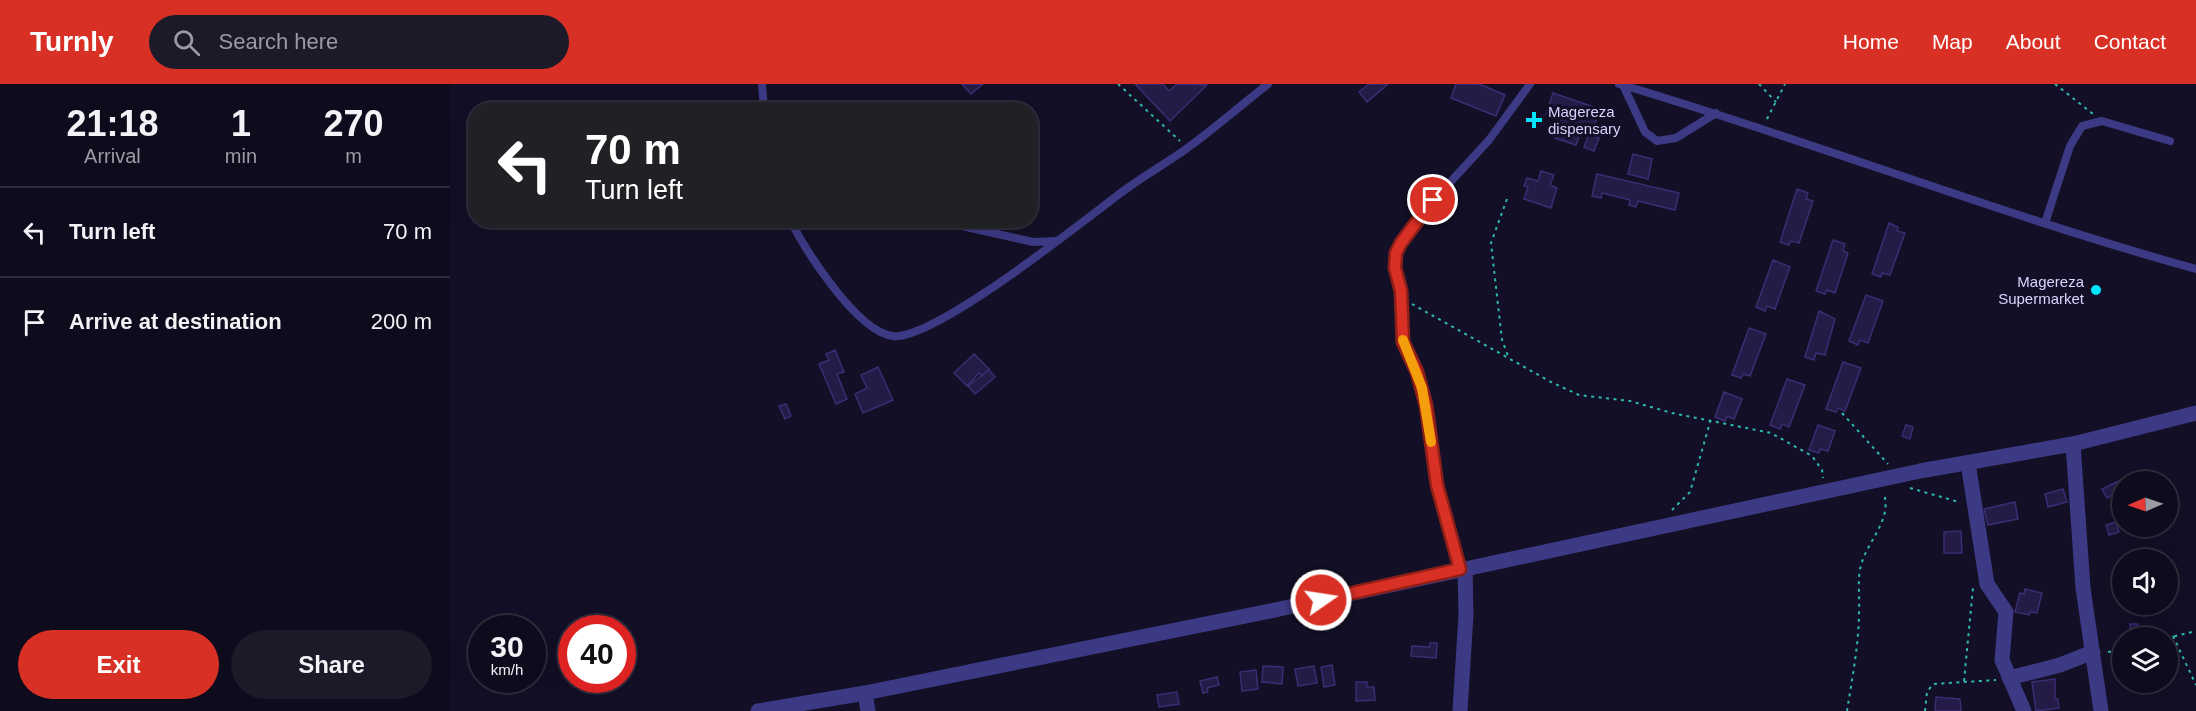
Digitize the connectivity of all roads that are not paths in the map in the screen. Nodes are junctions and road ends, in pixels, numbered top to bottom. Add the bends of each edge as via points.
1 (762, 84) edge
2 (1268, 84) edge
3 (1530, 84) edge
4 (1621, 85) edge
5 (763, 102) edge
6 (1716, 113) junction
7 (2170, 141) dead end
8 (2045, 223) junction
9 (794, 228) edge
10 (971, 228) edge
11 (1058, 241) junction
12 (2196, 269) edge
13 (2196, 413) edge
14 (2073, 444) junction
15 (1968, 463) junction
16 (1462, 568) junction
17 (2093, 652) junction
18 (2009, 678) junction
19 (865, 693) junction
20 (794, 707) edge
21 (758, 711) edge
22 (868, 711) edge
23 (1460, 711) edge
24 (2024, 711) edge
25 (2101, 711) edge

1 - 5 lane
2 - 11 lane via 1188,148
3 - 16 lane via 1490,140 1422,213 1401,243 1395,260 1403,342 1426,405 1437,485
4 - 6 lane
4 - 6 lane via 1645,132 1657,141 1676,138
6 - 8 lane
7 - 8 lane via 2102,121 2086,124 2078,132
8 - 12 lane
9 - 11 lane via 807,253 850,307 873,328 891,336 905,336 937,323
10 - 11 lane via 1033,242
13 - 14 street
14 - 15 street
14 - 17 street via 2083,588
15 - 16 street
15 - 18 street via 1988,584 2006,612 2002,660
16 - 19 street
16 - 23 street via 1466,615
17 - 18 street
17 - 25 street
18 - 24 street
19 - 20 street
19 - 22 street
20 - 21 street

